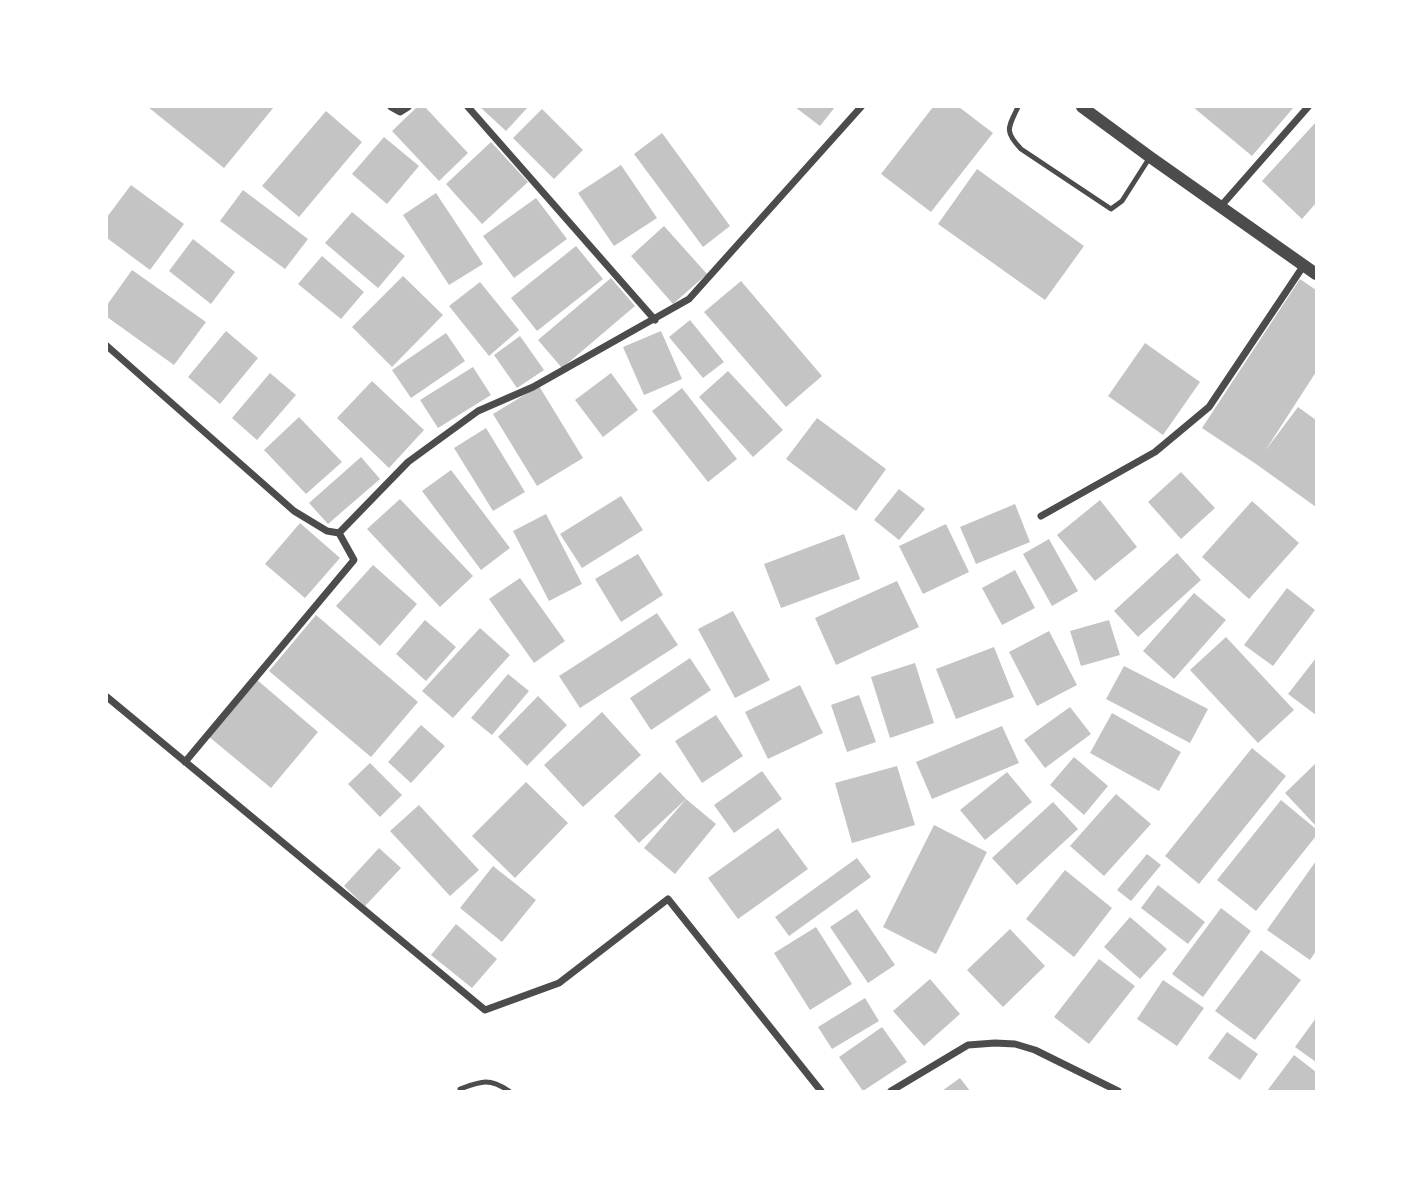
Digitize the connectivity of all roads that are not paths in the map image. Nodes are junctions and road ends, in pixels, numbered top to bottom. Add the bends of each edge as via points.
1 (391, 107) edge
2 (408, 107) edge
3 (468, 107) edge
4 (861, 107) edge
5 (1018, 107) edge
6 (1082, 107) edge
7 (1308, 107) edge
8 (1150, 157) junction
9 (1221, 206) junction
10 (1304, 265) junction
11 (1316, 274) edge
12 (655, 320) junction
13 (107, 346) edge
14 (1041, 516) dead end
15 (339, 533) junction
16 (107, 697) edge
17 (185, 762) junction
18 (460, 1089) dead end
19 (509, 1091) edge
20 (821, 1091) edge
21 (891, 1091) edge
22 (1118, 1091) edge

1 - 2 street via 400,112
3 - 12 street
4 - 12 street via 689,299
5 - 8 lane via 1009,137 1111,209 1122,201
6 - 8 street
7 - 9 street
8 - 9 street
9 - 10 street
10 - 11 street
10 - 14 street via 1209,407 1155,452
12 - 15 street via 533,387 478,411 408,462
13 - 15 street via 294,511
15 - 17 street via 354,560
16 - 17 street
17 - 20 street via 485,1010 559,983 668,899
18 - 19 lane via 483,1081
21 - 22 street via 968,1045 995,1043 1035,1050

